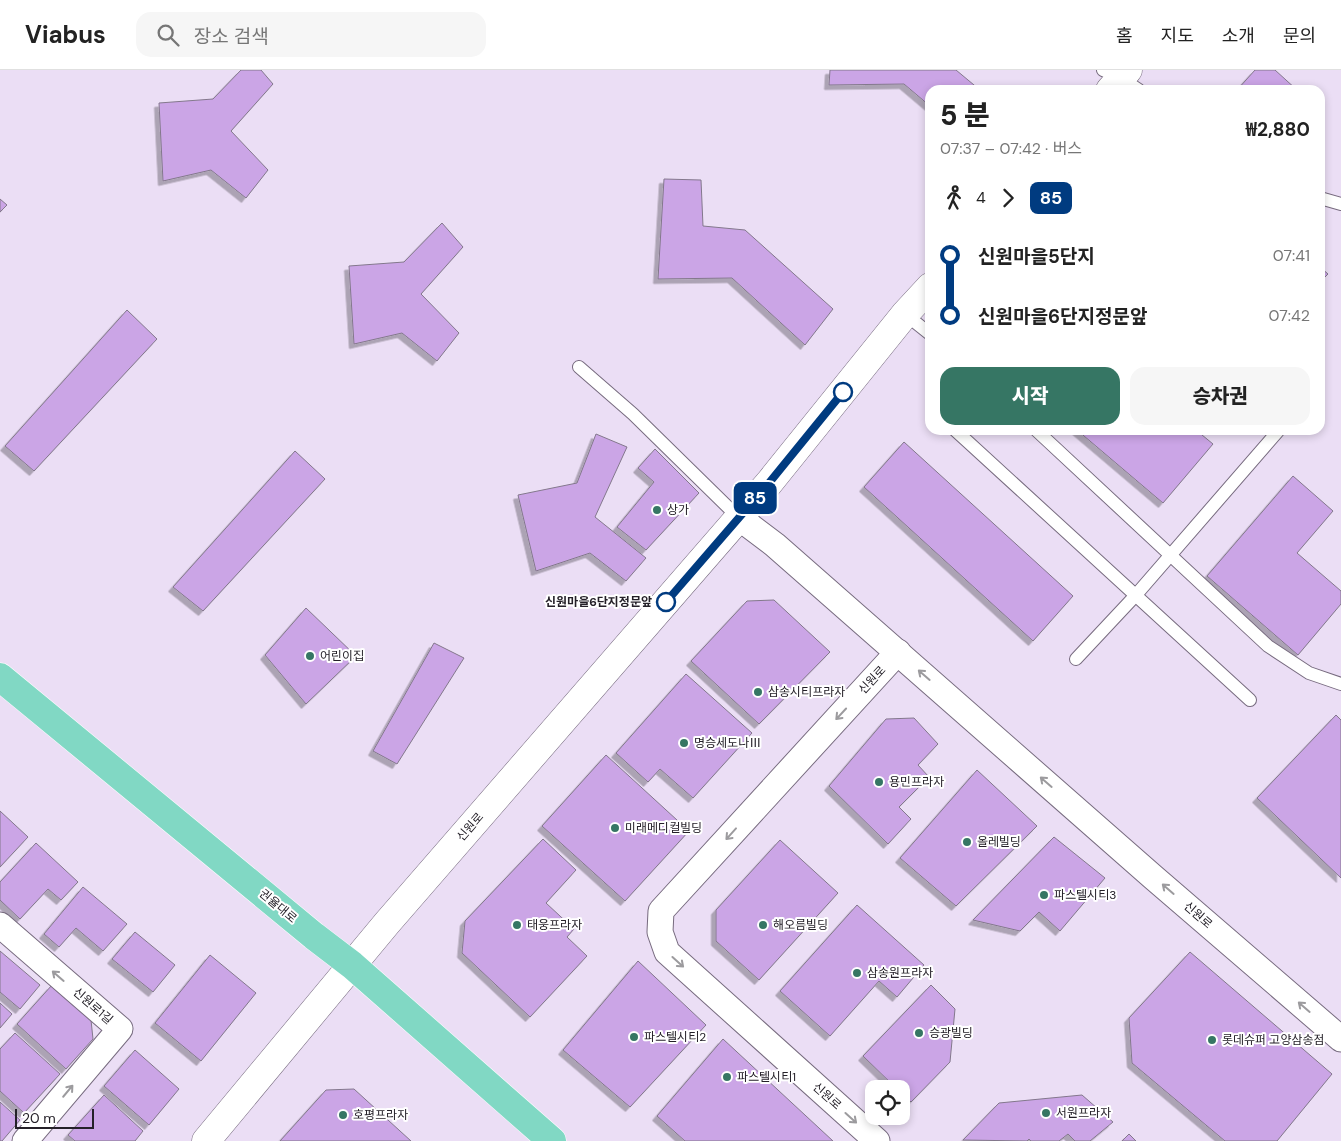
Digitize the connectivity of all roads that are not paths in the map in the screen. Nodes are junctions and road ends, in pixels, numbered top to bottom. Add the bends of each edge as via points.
1 (1325, 199) edge
2 (1341, 204) edge
3 (925, 293) edge
4 (906, 314) junction
5 (925, 330) edge
6 (579, 367) dead end
7 (960, 435) edge
8 (1041, 435) edge
9 (1270, 435) edge
10 (738, 517) junction
11 (1170, 554) junction
12 (1135, 596) junction
13 (898, 652) junction
14 (1076, 659) dead end
15 (0, 677) edge
16 (1341, 684) edge
17 (1250, 700) dead end
18 (0, 925) edge
19 (352, 964) junction
20 (1341, 1039) edge
21 (25, 1141) edge
22 (206, 1141) edge
23 (552, 1141) edge
24 (877, 1141) edge

1 - 2 lane
3 - 4 street, 신원로
4 - 5 lane
4 - 10 street, 신원로
6 - 10 lane
7 - 12 lane
8 - 11 lane
9 - 11 lane
10 - 13 street, 신원로
10 - 19 street, 신원로
11 - 12 lane
11 - 16 lane via 1268,646 1309,673
12 - 14 lane
12 - 17 lane
20 -> 13 street, 신원로
13 -> 24 street, 신원로 via 661,911 660,932 667,952
15 - 19 main road, 권율대로
21 -> 18 street, 신원로1길 via 120,1030
19 - 22 street, 신원로
19 - 23 main road, 권율대로

